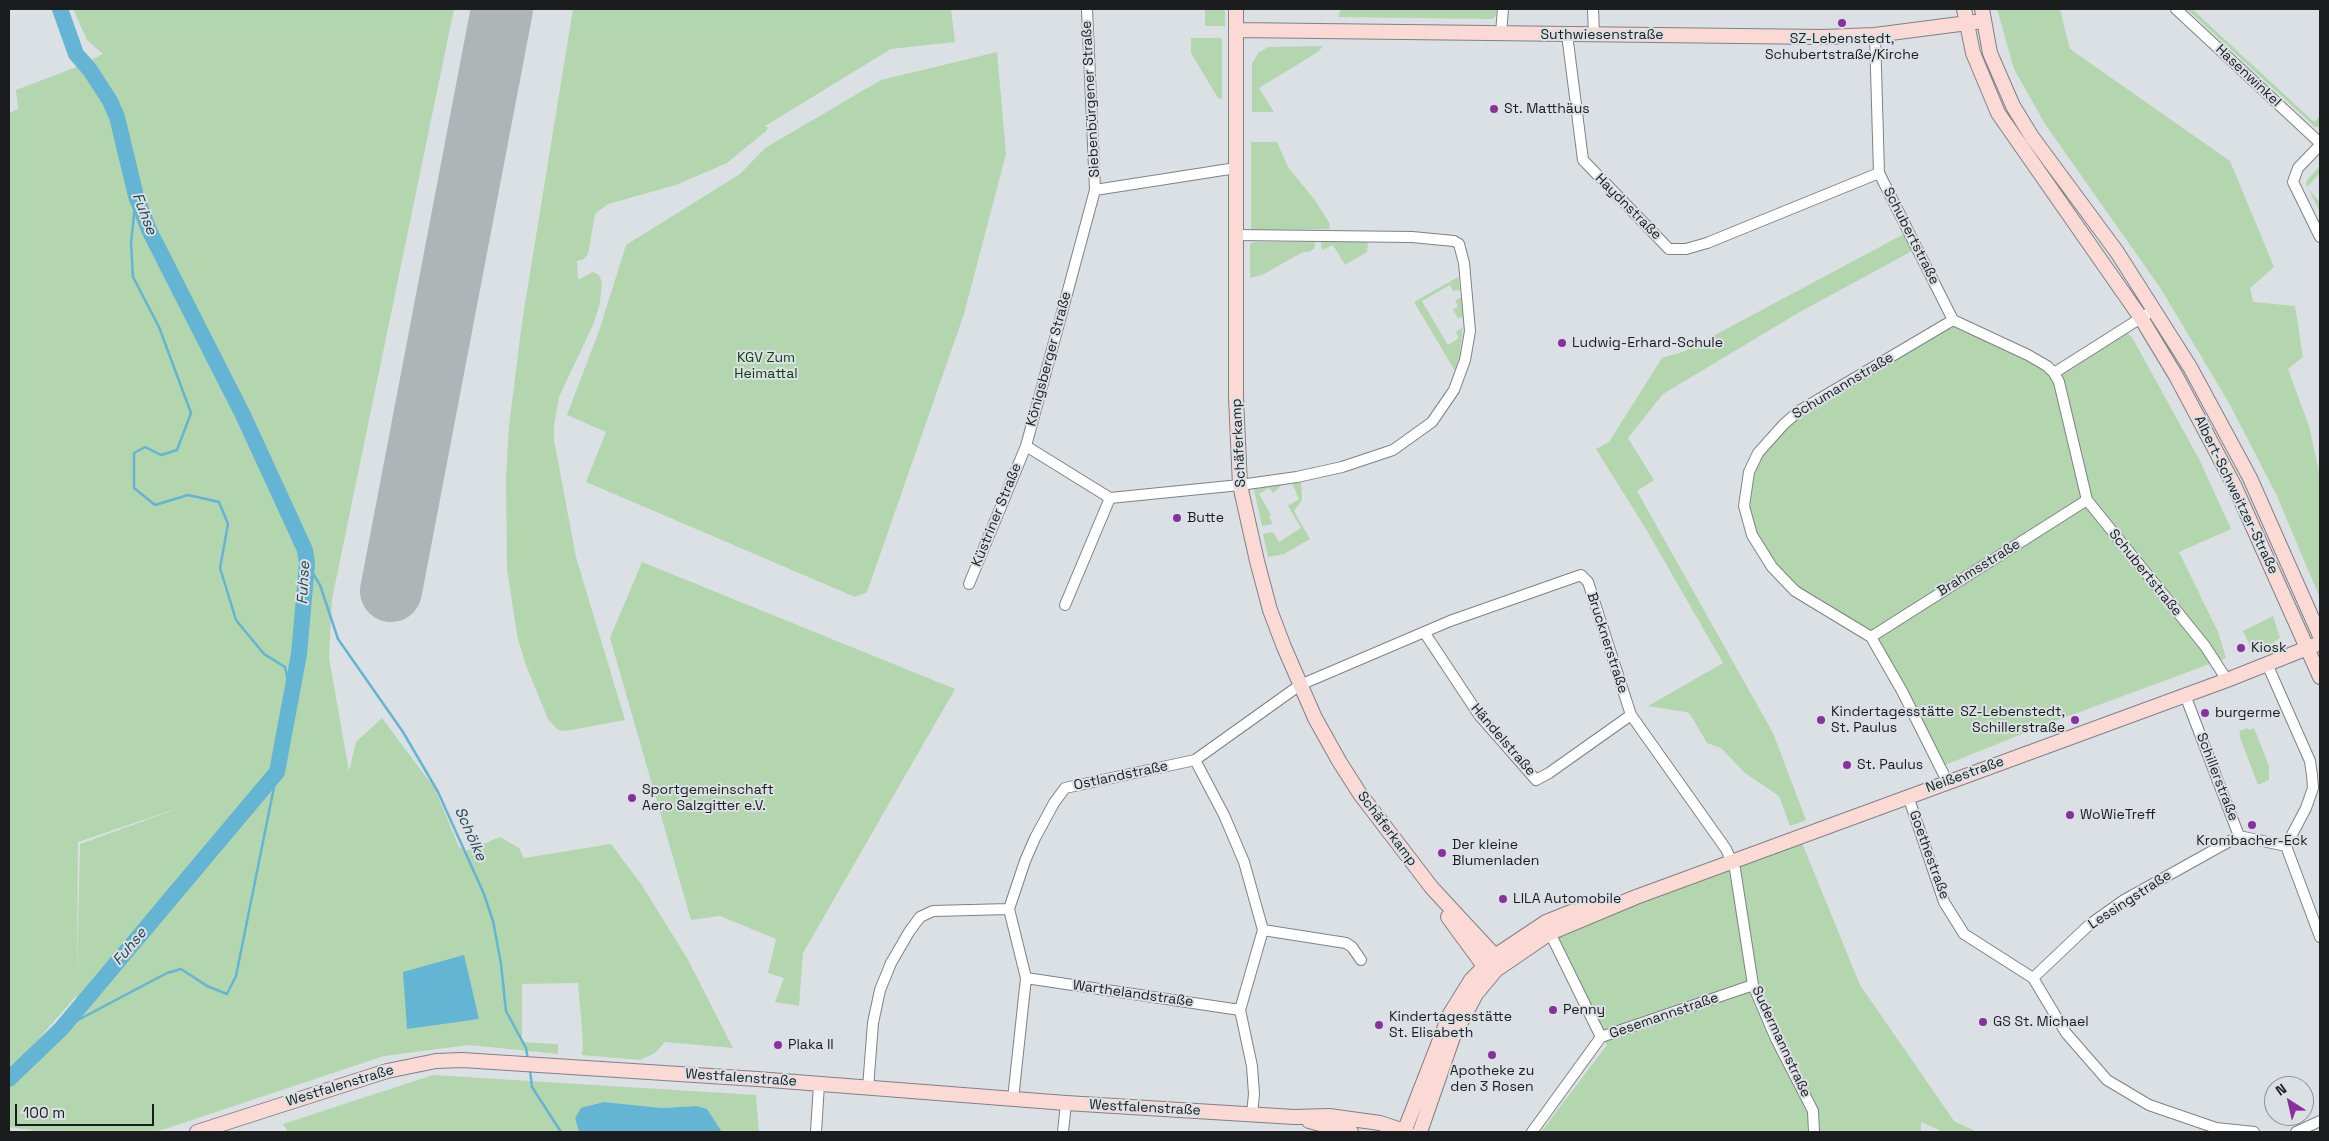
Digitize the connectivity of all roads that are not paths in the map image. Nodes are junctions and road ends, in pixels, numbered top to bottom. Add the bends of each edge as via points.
1 (1087, 9) edge
2 (1236, 9) edge
3 (1502, 9) edge
4 (1593, 9) edge
5 (1964, 9) edge
6 (2176, 9) edge
7 (1982, 15) edge
8 (1966, 24) junction
9 (1236, 30) junction
10 (1501, 33) junction
11 (1567, 34) junction
12 (1594, 34) junction
13 (1875, 35) junction
14 (2320, 144) edge
15 (1236, 168) junction
16 (1879, 174) junction
17 (1095, 190) junction
18 (1236, 235) junction
19 (2320, 237) edge
20 (2155, 309) junction
21 (2141, 318) junction
22 (1953, 320) junction
23 (2054, 373) junction
24 (1026, 446) junction
25 (1240, 485) junction
26 (1110, 498) junction
27 (2087, 500) junction
28 (969, 584) dead end
29 (1065, 605) dead end
30 (1424, 632) junction
31 (2320, 636) edge
32 (1871, 637) junction
33 (2314, 646) edge
34 (2267, 664) junction
35 (2320, 678) edge
36 (2227, 680) junction
37 (1300, 685) junction
38 (2185, 695) junction
39 (1631, 715) junction
40 (1195, 760) junction
41 (1947, 781) junction
42 (1908, 796) junction
43 (2239, 836) junction
44 (2286, 846) junction
45 (1732, 862) junction
46 (1432, 888) junction
47 (1610, 907) junction
48 (1009, 909) junction
49 (1263, 930) junction
50 (1551, 935) junction
51 (2320, 937) edge
52 (1495, 956) junction
53 (1361, 960) dead end
54 (1490, 968) junction
55 (1026, 978) junction
56 (2033, 978) junction
57 (1753, 985) junction
58 (1240, 1010) junction
59 (1601, 1037) junction
60 (819, 1084) junction
61 (868, 1088) junction
62 (1013, 1099) junction
63 (1066, 1103) junction
64 (1252, 1114) junction
65 (1294, 1117) junction
66 (2320, 1121) edge
67 (197, 1132) edge
68 (816, 1132) edge
69 (1063, 1132) edge
70 (1351, 1132) edge
71 (1405, 1132) edge
72 (1420, 1132) edge
73 (1532, 1132) edge
74 (1814, 1132) edge
75 (2254, 1132) edge
76 (2296, 1132) edge

1 - 17 street, Siebenbürgener Straße
2 - 9 street, Schäferkamp
3 - 10 street
4 - 12 street
5 - 8 street, Albert-Schweitzer-Straße
6 - 14 street, Hasenwinkel
7 - 8 street, Albert-Schweitzer-Straße
7 - 20 street, Albert-Schweitzer-Straße via 1991,58 2013,106
8 - 13 street, Suthwiesenstraße
8 - 21 street, Albert-Schweitzer-Straße via 1974,58 1998,114
9 - 10 street, Suthwiesenstraße
9 - 15 street, Schäferkamp
10 - 11 street, Suthwiesenstraße
11 - 12 street, Suthwiesenstraße
11 - 16 street, Haydnstraße via 1583,160 1669,249 1686,249 1707,243
12 - 13 street, Suthwiesenstraße
13 - 16 street, Schubertstraße
14 - 19 street via 2298,168 2293,182
15 - 17 street
15 - 18 street, Schäferkamp
16 - 22 street, Schubertstraße
17 - 24 street, Königsberger Straße
18 - 25 street, Schäferkamp via 1236,397
18 - 25 street via 1412,237 1454,241 1459,244 1464,263 1470,331 1465,360 1454,390 1432,422 1393,450 1342,467
20 - 21 street
20 - 31 street, Albert-Schweitzer-Straße via 2250,478
21 - 23 street
21 - 33 street, Albert-Schweitzer-Straße via 2235,487
22 - 23 street via 2028,355
22 - 32 street, Schumannstraße via 1799,411 1768,439 1758,453 1748,478 1744,506 1752,535 1772,567 1795,591
23 - 27 street, Schubertstraße via 2059,382
24 - 26 street, Königsberger Straße
24 - 28 street, Küstriner Straße
25 - 26 street
25 - 37 street, Schäferkamp via 1270,610
26 - 29 street
27 - 32 street, Brahmsstraße
27 - 36 street, Schubertstraße via 2205,646
30 - 37 street, Brucknerstraße
30 - 39 street, Händelstraße via 1479,715 1536,780
30 - 39 street, Brucknerstraße via 1581,575 1588,582
32 - 41 street, Schumannstraße
33 - 34 street, Neißestraße
33 - 35 street, Albert-Schweitzer-Straße
34 - 36 street, Neißestraße
34 - 44 street via 2310,761 2312,775 2313,788 2306,808
36 - 38 street, Neißestraße
37 - 40 street, Ostlandstraße
37 - 46 street, Schäferkamp via 1315,718 1360,794
38 - 41 street, Neißestraße
38 - 43 street, Schillerstraße
39 - 45 street, Brucknerstraße
40 - 48 street, Ostlandstraße via 1065,788 1039,830
40 - 49 street via 1244,862
41 - 42 street, Neißestraße
42 - 45 street, Neißestraße
42 - 56 street, Goethestraße via 1944,902 1964,934
43 - 44 street, Schillerstraße
43 - 56 street, Lessingstraße via 2124,900 2089,925
44 - 51 street
45 - 47 street, Neißestraße
45 - 57 street, Sudermannstraße
46 - 52 street, Schäferkamp
46 - 54 street, Schäferkamp via 1438,903
47 - 50 street, Neißestraße
47 - 52 street, Neißestraße via 1571,912 1546,922
48 - 55 street
48 - 61 street via 932,911 920,917 908,932 880,990 872,1023
49 - 53 street via 1346,943
49 - 58 street
50 - 54 street, Neißestraße
50 - 59 street
52 - 54 street
54 - 71 street, Neißestraße via 1467,986 1450,1014
54 - 72 street, Neißestraße via 1453,1037
55 - 58 street, Warthelandstraße
55 - 62 street
56 - 75 street, Goethestraße via 2066,1033 2107,1080 2157,1108 2216,1128
57 - 59 street, Gesemannstraße
57 - 74 street, Sudermannstraße via 1813,1111
58 - 64 street via 1252,1066
59 - 73 street, Gesemannstraße
60 - 61 street, Westfalenstraße
60 - 67 street, Westfalenstraße via 462,1060 436,1061 358,1079
60 - 68 street
61 - 62 street, Westfalenstraße
62 - 63 street, Westfalenstraße
63 - 64 street, Westfalenstraße
63 - 69 street
64 - 65 street, Westfalenstraße
65 - 70 street, Westfalenstraße
65 - 71 street, Westfalenstraße via 1329,1116 1380,1123
66 - 76 street

